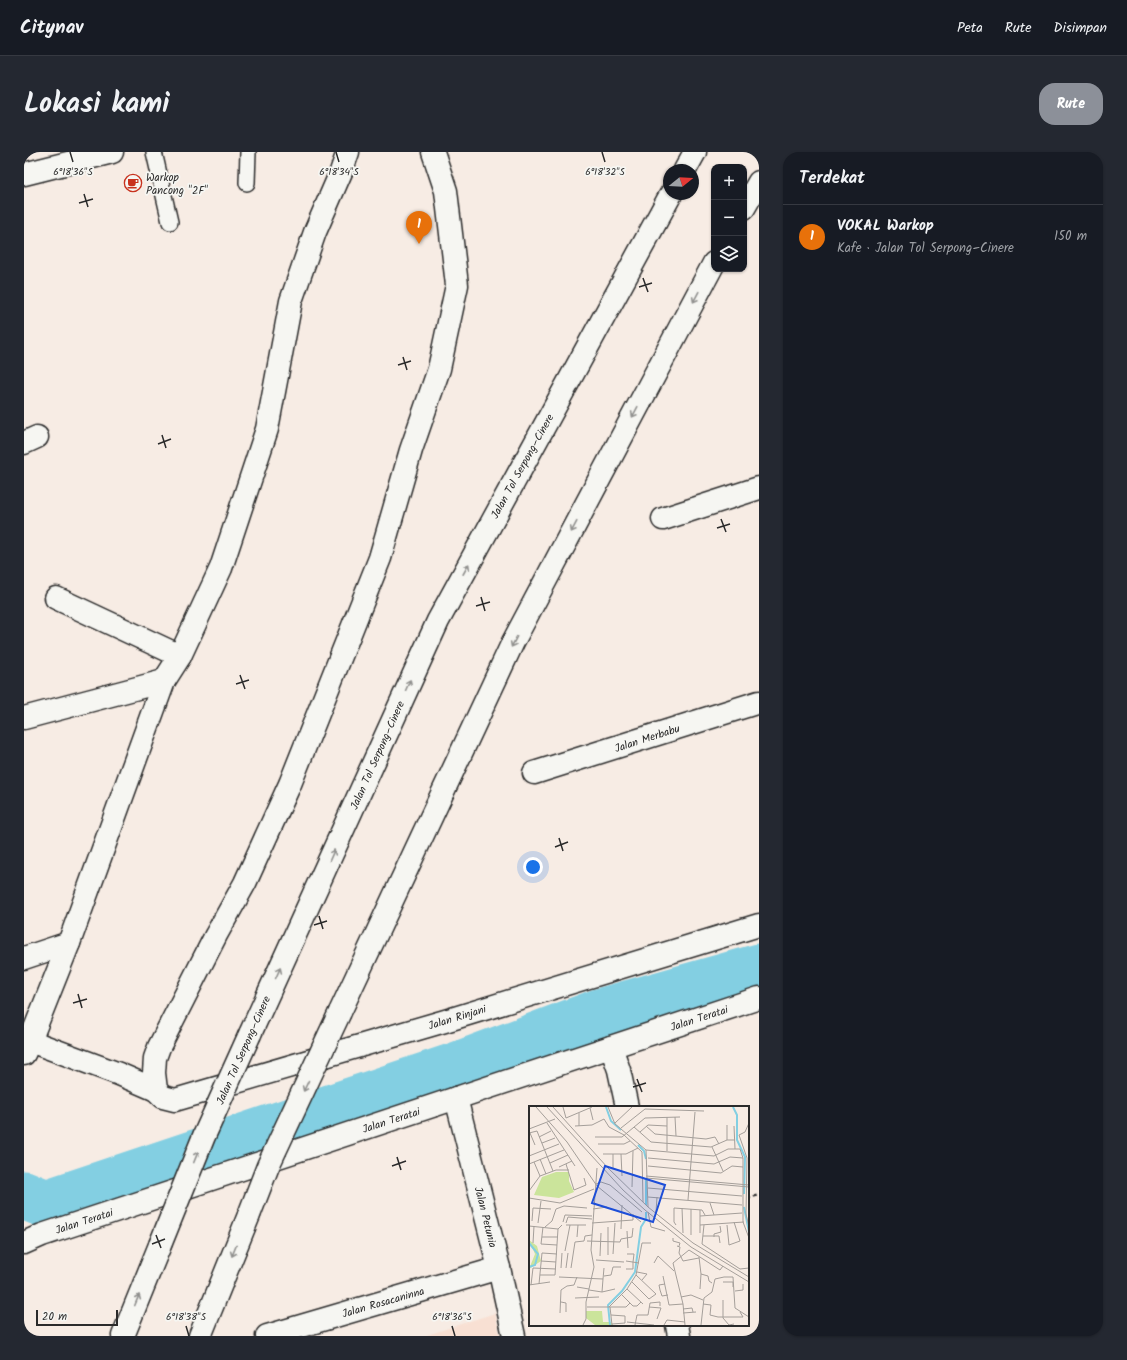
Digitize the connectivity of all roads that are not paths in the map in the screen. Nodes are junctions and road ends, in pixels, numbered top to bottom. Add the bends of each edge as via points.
1 (112, 152) edge
2 (154, 152) edge
3 (248, 152) edge
4 (348, 152) edge
5 (433, 152) edge
6 (695, 152) edge
7 (688, 164) edge
8 (24, 174) edge
9 (759, 182) edge
10 (247, 183) dead end
11 (668, 200) edge
12 (747, 203) edge
13 (170, 222) dead end
14 (711, 269) edge
15 (759, 488) edge
16 (663, 520) dead end
17 (56, 598) dead end
18 (180, 656) junction
19 (164, 681) junction
20 (759, 702) edge
21 (24, 718) edge
22 (534, 773) dead end
23 (759, 925) edge
24 (69, 943) junction
25 (24, 958) edge
26 (759, 998) edge
27 (611, 1047) junction
28 (27, 1048) edge
29 (156, 1090) junction
30 (456, 1098) junction
31 (627, 1106) edge
32 (24, 1243) edge
33 (498, 1268) junction
34 (676, 1326) edge
35 (123, 1336) edge
36 (200, 1336) edge
37 (267, 1336) edge
38 (514, 1336) edge
39 (679, 1336) edge

1 - 8 main road
2 - 13 lane
3 - 10 lane
4 - 18 main road via 315,232 292,301 267,429 221,568
5 - 29 main road via 446,190 457,285 438,369 411,450 380,558 290,784 245,883 159,1046 154,1058
6 - 7 main road
9 - 12 main road
35 -> 11 main road, Jalan Tol Serpong–Cinere, bridge via 204,1136 438,621
14 -> 36 main road, bridge via 513,642 268,1166
15 - 16 main road
17 - 18 main road
18 - 19 main road
19 - 21 main road
19 - 24 main road
20 - 22 main road, Jalan Merbabu
23 - 29 main road, Jalan Rinjani via 175,1100 163,1097
24 - 25 main road
24 - 28 main road
26 - 27 main road, Jalan Teratai
27 - 30 main road, Jalan Teratai
27 - 31 main road
28 - 29 main road, Jalan Rinjani via 119,1074
30 - 32 main road, Jalan Teratai
30 - 33 main road, Jalan Petunia
33 - 37 main road, Jalan Rosacaninna
33 - 38 main road, Jalan Petunia
34 - 39 main road

